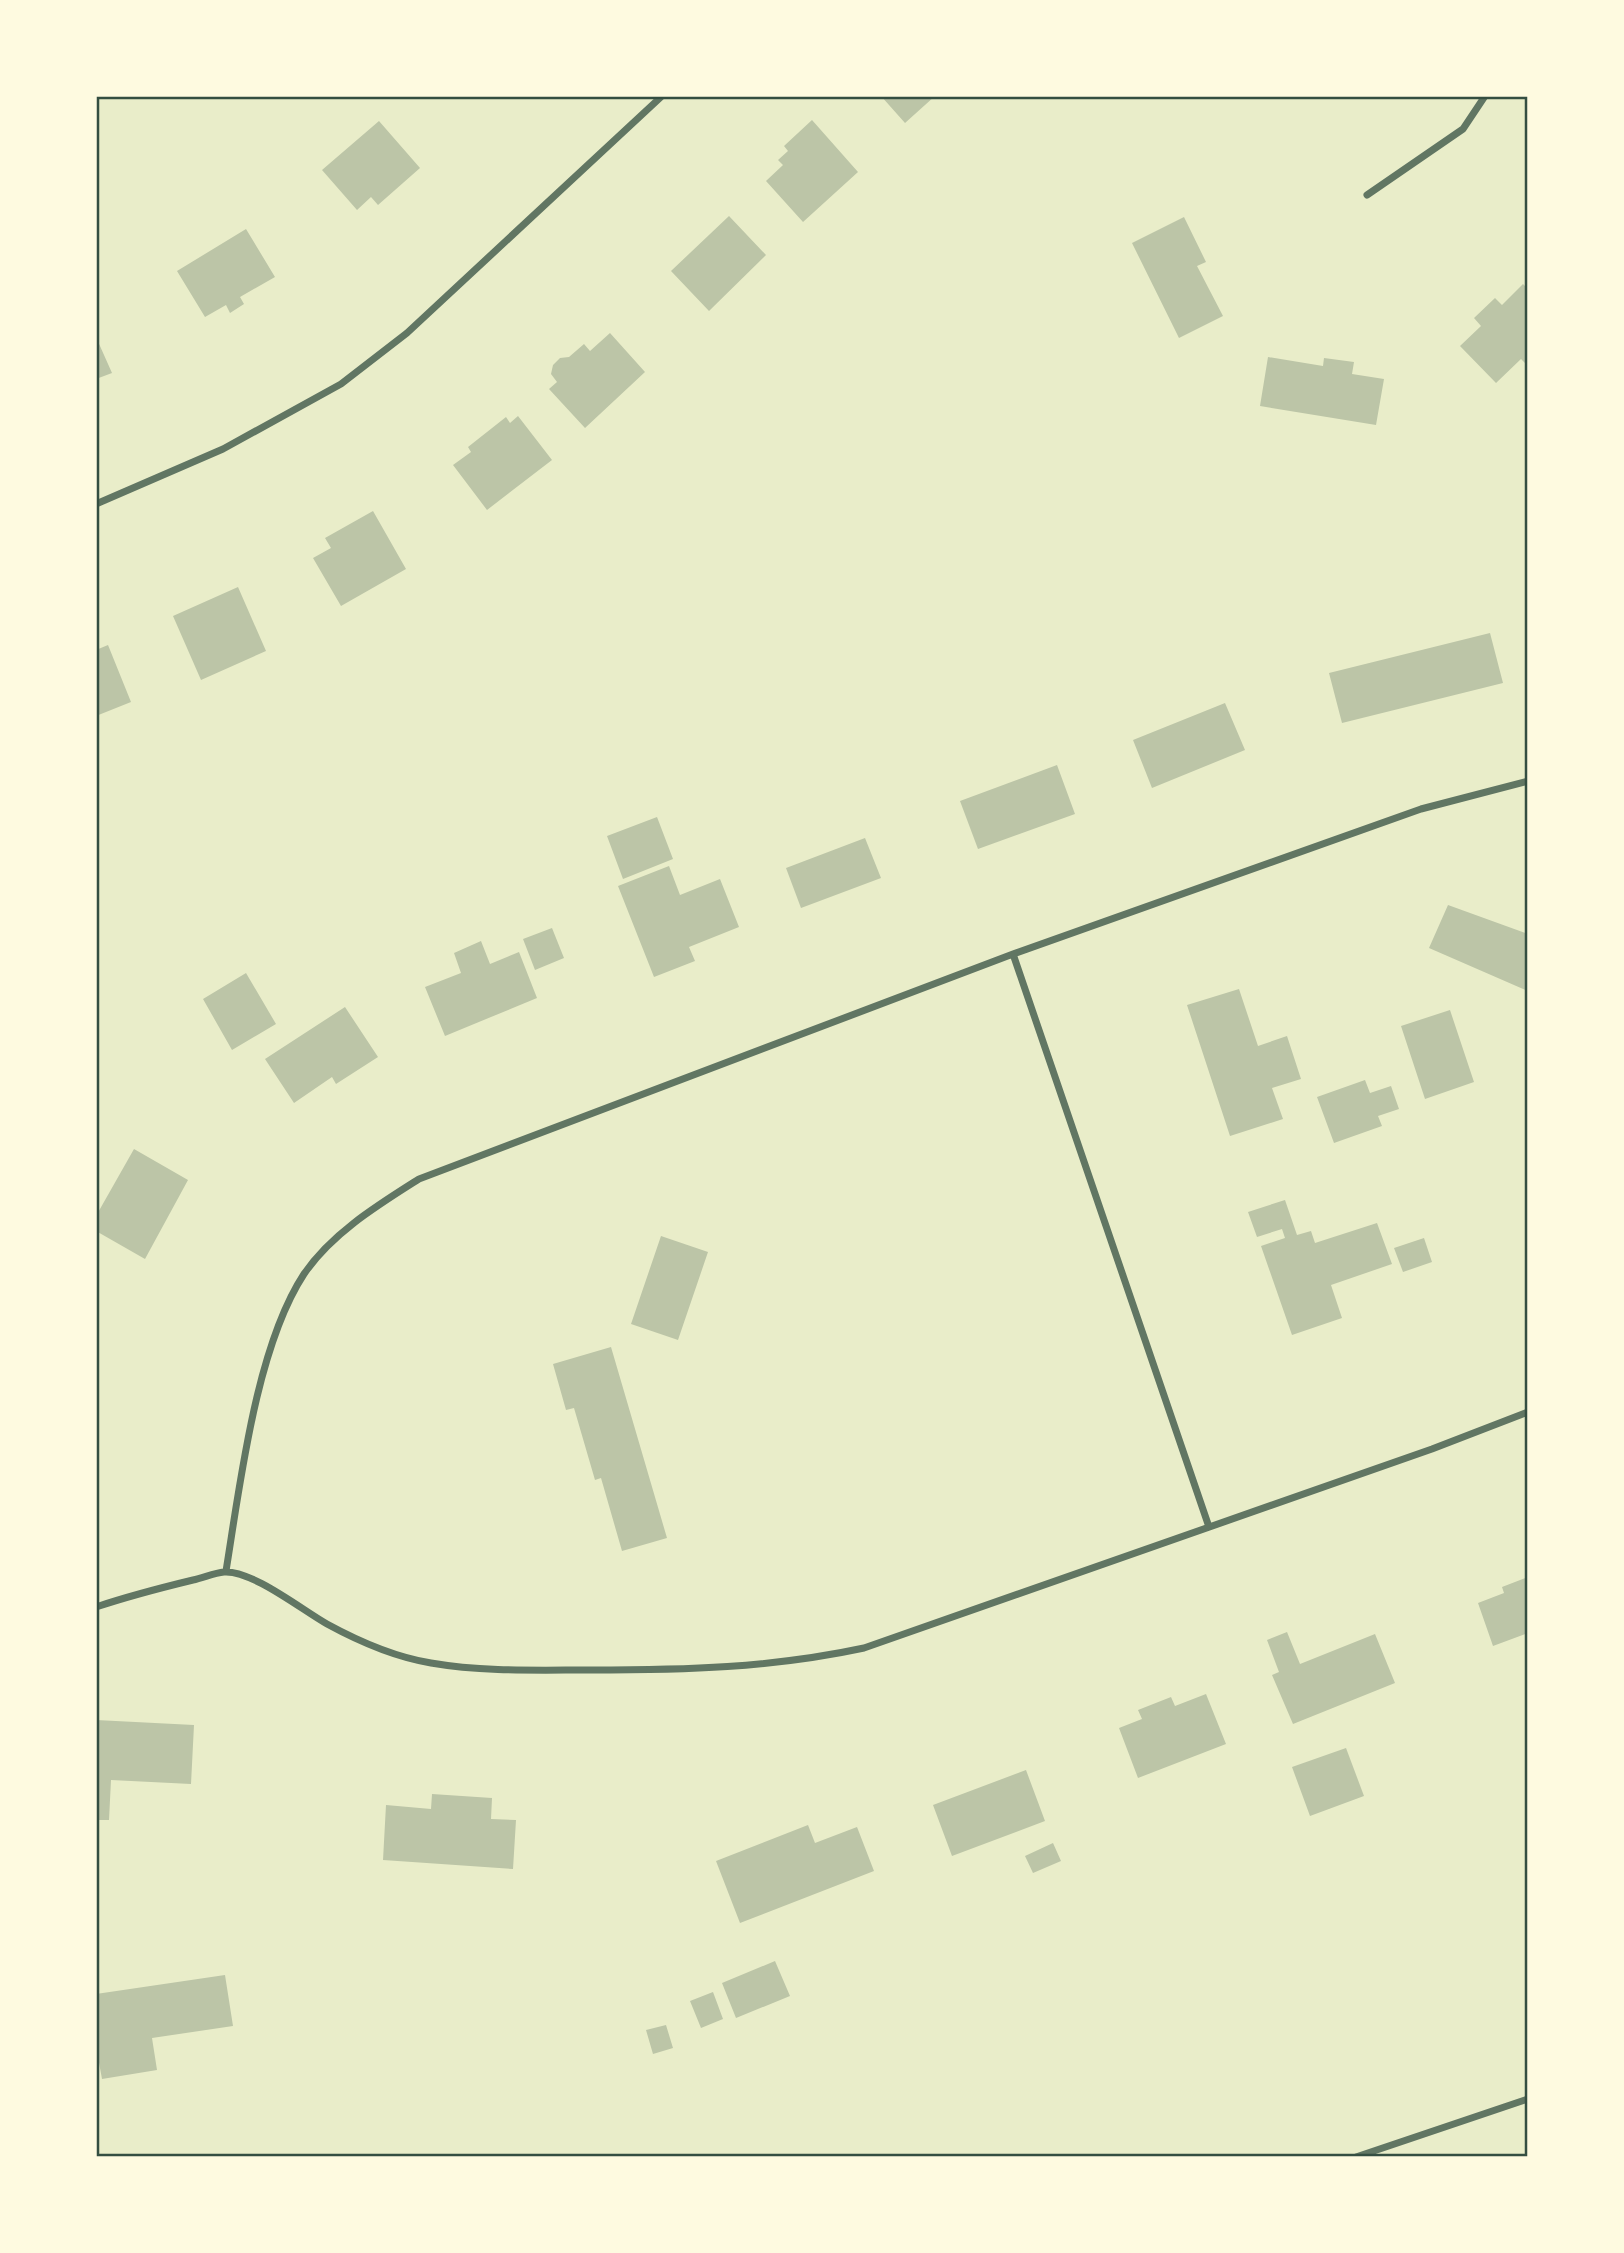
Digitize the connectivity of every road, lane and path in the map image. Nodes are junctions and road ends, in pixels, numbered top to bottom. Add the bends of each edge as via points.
1 (662, 96) edge
2 (1485, 96) edge
3 (1367, 195) dead end
4 (96, 504) edge
5 (1528, 782) edge
6 (1013, 954) junction
7 (1528, 1412) edge
8 (1209, 1527) junction
9 (226, 1571) junction
10 (96, 1607) edge
11 (1528, 2099) edge
12 (1356, 2157) edge

1 - 4 street via 407,332 341,384 223,449
2 - 3 street via 1463,129
5 - 6 street via 1421,809
6 - 8 street
6 - 9 street via 419,1179 363,1214 305,1273 283,1315 243,1463
7 - 8 street
8 - 9 street via 864,1648 727,1669 528,1670 432,1663 394,1655 361,1641 267,1585
9 - 10 street
11 - 12 street

